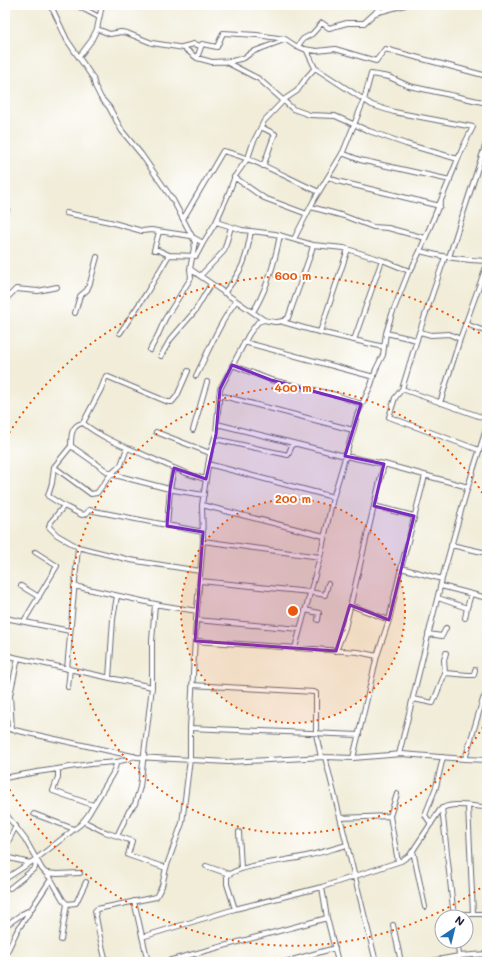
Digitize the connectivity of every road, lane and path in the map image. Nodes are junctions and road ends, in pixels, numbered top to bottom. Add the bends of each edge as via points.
1 (48, 5) edge
2 (76, 5) edge
3 (102, 5) edge
4 (381, 5) edge
5 (405, 5) edge
6 (375, 13) junction
7 (99, 17) junction
8 (97, 29) junction
9 (285, 39) junction
10 (201, 46) junction
11 (297, 46) junction
12 (182, 47) junction
13 (306, 49) junction
14 (79, 57) junction
15 (197, 58) junction
16 (226, 62) junction
17 (315, 68) junction
18 (487, 76) edge
19 (283, 100) junction
20 (364, 100) junction
21 (487, 102) edge
22 (354, 123) junction
23 (261, 127) junction
24 (487, 140) edge
25 (342, 153) junction
26 (247, 159) junction
27 (458, 159) junction
28 (263, 166) junction
29 (234, 177) junction
30 (328, 177) junction
31 (450, 180) junction
32 (319, 192) junction
33 (440, 206) junction
34 (311, 207) junction
35 (66, 212) dead end
36 (307, 214) junction
37 (183, 219) junction
38 (216, 222) junction
39 (231, 227) junction
40 (251, 231) junction
41 (159, 232) junction
42 (191, 236) junction
43 (280, 236) junction
44 (425, 238) junction
45 (294, 240) junction
46 (203, 243) junction
47 (313, 245) junction
48 (348, 249) junction
49 (420, 250) junction
50 (169, 255) junction
51 (192, 255) junction
52 (97, 257) dead end
53 (447, 257) junction
54 (382, 260) junction
55 (487, 261) edge
56 (487, 264) edge
57 (190, 269) junction
58 (409, 271) junction
59 (200, 276) junction
60 (211, 284) junction
61 (57, 287) dead end
62 (224, 292) junction
63 (5, 300) edge
64 (236, 301) junction
65 (253, 312) junction
66 (75, 313) dead end
67 (264, 320) junction
68 (283, 322) junction
69 (466, 324) junction
70 (320, 332) junction
71 (420, 332) junction
72 (487, 332) edge
73 (120, 333) dead end
74 (386, 334) junction
75 (460, 339) junction
76 (354, 340) junction
77 (417, 340) junction
78 (244, 342) junction
79 (384, 347) junction
80 (150, 350) dead end
81 (161, 356) dead end
82 (232, 365) junction
83 (188, 372) dead end
84 (196, 376) dead end
85 (374, 376) junction
86 (208, 382) dead end
87 (402, 389) junction
88 (219, 395) junction
89 (440, 403) junction
90 (362, 404) junction
91 (487, 419) edge
92 (83, 423) junction
93 (217, 424) junction
94 (487, 426) edge
95 (193, 430) dead end
96 (353, 430) junction
97 (156, 432) dead end
98 (215, 439) junction
99 (293, 443) junction
100 (71, 446) junction
101 (126, 448) junction
102 (479, 450) junction
103 (210, 453) junction
104 (345, 456) junction
105 (208, 464) junction
106 (384, 464) junction
107 (54, 467) junction
108 (174, 468) junction
109 (111, 474) junction
110 (425, 476) junction
111 (206, 479) junction
112 (468, 487) junction
113 (170, 489) junction
114 (204, 495) junction
115 (333, 497) junction
116 (202, 505) junction
117 (64, 506) junction
118 (374, 506) junction
119 (414, 516) junction
120 (167, 526) junction
121 (203, 532) junction
122 (324, 536) junction
123 (203, 541) junction
124 (452, 545) junction
125 (78, 547) junction
126 (35, 552) dead end
127 (487, 553) edge
128 (320, 557) junction
129 (401, 568) junction
130 (200, 571) junction
131 (442, 579) junction
132 (200, 581) junction
133 (328, 584) dead end
134 (21, 586) dead end
135 (74, 586) junction
136 (441, 586) junction
137 (310, 592) junction
138 (470, 594) junction
139 (117, 596) junction
140 (38, 597) junction
141 (438, 598) junction
142 (487, 598) edge
143 (155, 604) junction
144 (350, 605) junction
145 (467, 608) junction
146 (305, 610) junction
147 (197, 611) junction
148 (5, 618) edge
149 (465, 618) dead end
150 (196, 620) junction
151 (318, 620) dead end
152 (388, 620) junction
153 (24, 621) junction
154 (446, 628) dead end
155 (300, 629) junction
156 (70, 631) junction
157 (428, 634) junction
158 (195, 641) junction
159 (295, 648) junction
160 (336, 651) junction
161 (446, 653) dead end
162 (5, 655) edge
163 (377, 656) junction
164 (18, 658) junction
165 (69, 669) junction
166 (476, 670) dead end
167 (445, 673) junction
168 (109, 678) junction
169 (192, 685) junction
170 (68, 687) dead end
171 (152, 687) junction
172 (487, 693) edge
173 (5, 698) edge
174 (10, 699) junction
175 (413, 699) junction
176 (485, 700) edge
177 (5, 728) edge
178 (190, 728) junction
179 (12, 730) junction
180 (316, 734) junction
181 (359, 735) junction
182 (399, 754) junction
183 (134, 756) junction
184 (144, 756) junction
185 (323, 757) junction
186 (442, 757) junction
187 (353, 758) junction
188 (190, 759) junction
189 (465, 759) junction
190 (487, 760) edge
191 (117, 762) junction
192 (58, 769) junction
193 (5, 778) edge
194 (397, 794) dead end
195 (93, 805) junction
196 (468, 806) junction
197 (487, 807) edge
198 (442, 808) junction
199 (5, 813) edge
200 (34, 814) dead end
201 (390, 816) junction
202 (340, 818) junction
203 (83, 821) junction
204 (431, 824) junction
205 (16, 826) junction
206 (74, 830) junction
207 (239, 832) dead end
208 (117, 836) junction
209 (347, 845) junction
210 (5, 848) edge
211 (413, 851) junction
212 (5, 857) edge
213 (36, 859) junction
214 (398, 862) junction
215 (30, 863) junction
216 (206, 866) dead end
217 (166, 868) junction
218 (241, 869) junction
219 (46, 873) junction
220 (80, 873) dead end
221 (229, 874) junction
222 (355, 875) junction
223 (5, 879) edge
224 (51, 879) junction
225 (86, 882) dead end
226 (322, 887) junction
227 (10, 888) dead end
228 (134, 901) junction
229 (67, 904) junction
230 (426, 907) dead end
231 (453, 909) edge
232 (473, 909) edge
233 (31, 910) junction
234 (235, 910) junction
235 (474, 914) edge
236 (487, 914) edge
237 (328, 918) junction
238 (393, 925) dead end
239 (5, 926) edge
240 (142, 937) junction
241 (61, 940) dead end
242 (335, 948) junction
243 (458, 949) edge
244 (487, 954) edge
245 (5, 956) edge
246 (459, 956) junction
247 (106, 962) edge
248 (148, 962) edge
249 (164, 962) edge
250 (285, 962) edge
251 (338, 962) edge
252 (376, 962) edge
253 (401, 962) edge
254 (426, 962) edge
255 (460, 962) edge

1 - 14 street
2 - 7 street
3 - 7 street
4 - 6 street
5 - 6 street
6 - 11 street via 364,23 347,23 329,28 322,23
7 - 8 street
8 - 12 street via 110,34 127,33 152,43
8 - 14 street
9 - 10 street via 223,33 217,47 202,44
9 - 11 street
9 - 16 street via 252,52 244,58
10 - 12 street via 194,44
10 - 15 street
11 - 13 street
12 - 15 street
13 - 17 street
13 - 18 street via 335,49 376,61 385,49
14 - 37 street via 122,131 173,200
15 - 16 street
16 - 19 street via 260,79
17 - 19 street via 297,91
17 - 20 street
19 - 22 street via 294,109 310,115 335,116
19 - 23 street
20 - 21 street via 371,74 389,77 409,86
20 - 22 street
20 - 27 street via 394,112 473,127
22 - 25 street
22 - 27 street via 406,144
23 - 26 street
23 - 28 street via 275,134
24 - 53 street
25 - 30 street
25 - 31 street via 360,160
26 - 28 street
26 - 29 street
26 - 37 street via 223,151
27 - 31 street
28 - 32 street
29 - 36 street via 264,198
29 - 38 street
30 - 32 street
30 - 33 street
31 - 33 street
32 - 34 street
33 - 44 street
34 - 36 street
34 - 44 street via 373,227 388,228
35 - 41 street via 142,231
36 - 45 street
37 - 42 street
38 - 39 street
38 - 46 street
39 - 40 street
39 - 59 street via 224,251
40 - 43 street
40 - 62 street via 244,263
41 - 42 street
41 - 50 street via 154,250
42 - 46 street
42 - 51 street via 194,242
43 - 45 street
43 - 65 street via 271,271
44 - 49 street
45 - 47 street
46 - 51 street via 196,256
47 - 48 street
47 - 68 street via 288,318
48 - 54 street
48 - 70 street
49 - 53 street
49 - 58 street
50 - 51 street
50 - 73 street
51 - 57 street
52 - 66 street via 90,282 80,296
53 - 55 street
53 - 71 street
54 - 58 street
54 - 76 street
56 - 69 street
57 - 59 street
57 - 80 street via 191,278 165,319
58 - 74 street
59 - 60 street
60 - 62 street
60 - 81 street via 195,311 170,340
61 - 63 street via 38,291 16,289
62 - 64 street
64 - 65 street
64 - 84 street via 215,335
65 - 67 street
67 - 68 street
67 - 78 street via 258,322
68 - 70 street
69 - 72 street
69 - 75 street
70 - 76 street
71 - 75 street via 431,335 449,334
71 - 77 street
74 - 77 street
74 - 79 street
75 - 89 street
76 - 79 street
77 - 87 street
78 - 82 street
78 - 85 street
79 - 85 street
82 - 88 street
82 - 90 street via 271,380 336,395
83 - 92 street via 172,402 106,376
85 - 90 street
86 - 95 street
87 - 89 street
87 - 102 street via 395,398 389,417
88 - 93 street
88 - 96 street
89 - 91 street
90 - 96 street
92 - 100 street via 74,428
92 - 101 street
93 - 98 street
93 - 99 street
94 - 102 street
96 - 104 street
97 - 103 street
98 - 99 street via 288,455
98 - 103 street
99 - 104 street
100 - 107 street
100 - 109 street
101 - 108 street
101 - 109 street via 121,465
102 - 112 street
103 - 105 street
104 - 106 street
104 - 115 street
105 - 111 street
105 - 115 street
106 - 110 street
106 - 118 street
107 - 109 street via 91,494 97,493
107 - 117 street via 48,496
108 - 111 street via 194,477
108 - 113 street
109 - 113 street
110 - 112 street
110 - 119 street
111 - 114 street
112 - 124 street
113 - 114 street
113 - 120 street
114 - 116 street
115 - 122 street
116 - 121 street
116 - 122 street
117 - 120 street via 82,515 89,510
117 - 125 street via 49,527
118 - 119 street
118 - 144 street
119 - 129 street
120 - 121 street
121 - 123 street
122 - 128 street
123 - 128 street
123 - 130 street
124 - 127 street
124 - 131 street
125 - 130 street via 130,560
125 - 135 street
126 - 140 street via 57,566
128 - 137 street
129 - 131 street
129 - 152 street
130 - 132 street
131 - 136 street
132 - 137 street
132 - 147 street
133 - 137 street via 325,595
134 - 140 street
135 - 139 street
135 - 156 street
136 - 138 street
136 - 141 street
137 - 146 street
138 - 142 street
138 - 145 street
139 - 143 street
139 - 168 street
140 - 153 street
141 - 145 street
141 - 157 street
143 - 147 street
143 - 171 street
144 - 152 street
144 - 160 street
145 - 149 street
146 - 151 street via 319,613
146 - 155 street
147 - 150 street
148 - 153 street
150 - 155 street
150 - 158 street
152 - 163 street
153 - 156 street
154 - 157 street via 442,636
155 - 159 street
156 - 165 street
157 - 175 street
158 - 159 street
158 - 169 street
159 - 160 street
160 - 163 street
161 - 167 street
162 - 164 street
163 - 181 street
164 - 165 street
164 - 174 street
165 - 168 street
165 - 170 street
166 - 167 street via 474,675 468,676
167 - 175 street via 433,704
168 - 171 street
169 - 178 street
169 - 180 street via 314,692
171 - 184 street
172 - 176 street
173 - 174 street
174 - 179 street
175 - 182 street
176 - 189 street
177 - 179 street
178 - 180 street
178 - 188 street
179 - 183 street
180 - 181 street
180 - 185 street
181 - 187 street
182 - 186 street
182 - 187 street
183 - 184 street
183 - 191 street
184 - 188 street
184 - 208 street via 135,804
185 - 187 street
185 - 188 street via 228,762
185 - 202 street
186 - 189 street
186 - 204 street via 436,787 425,815
188 - 217 street via 182,823
189 - 190 street
191 - 192 street
191 - 195 street
192 - 193 street
192 - 195 street via 54,791
194 - 201 street
195 - 203 street
196 - 197 street
196 - 198 street via 452,805
196 - 232 street
198 - 204 street
198 - 231 street
199 - 205 street
200 - 206 street
201 - 202 street
201 - 214 street
202 - 209 street
203 - 206 street
203 - 208 street
204 - 211 street
205 - 210 street
205 - 213 street
206 - 213 street
207 - 218 street
208 - 217 street via 132,841 128,855
209 - 218 street via 304,857
209 - 222 street
211 - 214 street
211 - 230 street
212 - 215 street
213 - 215 street
213 - 219 street
213 - 227 street via 35,868
214 - 222 street
215 - 223 street
216 - 221 street
217 - 228 street via 162,886 156,897
218 - 221 street
219 - 220 street
219 - 224 street
221 - 234 street via 227,884
222 - 226 street
222 - 252 street
224 - 229 street
224 - 233 street
225 - 229 street via 76,903
226 - 234 street
226 - 237 street
228 - 240 street
228 - 247 street via 95,911
229 - 241 street
233 - 239 street
233 - 245 street via 10,943
234 - 240 street
235 - 236 street
237 - 242 street
237 - 249 street
238 - 253 street
240 - 248 street
242 - 250 street
242 - 251 street
243 - 246 street
244 - 246 street
246 - 254 street
246 - 255 street

